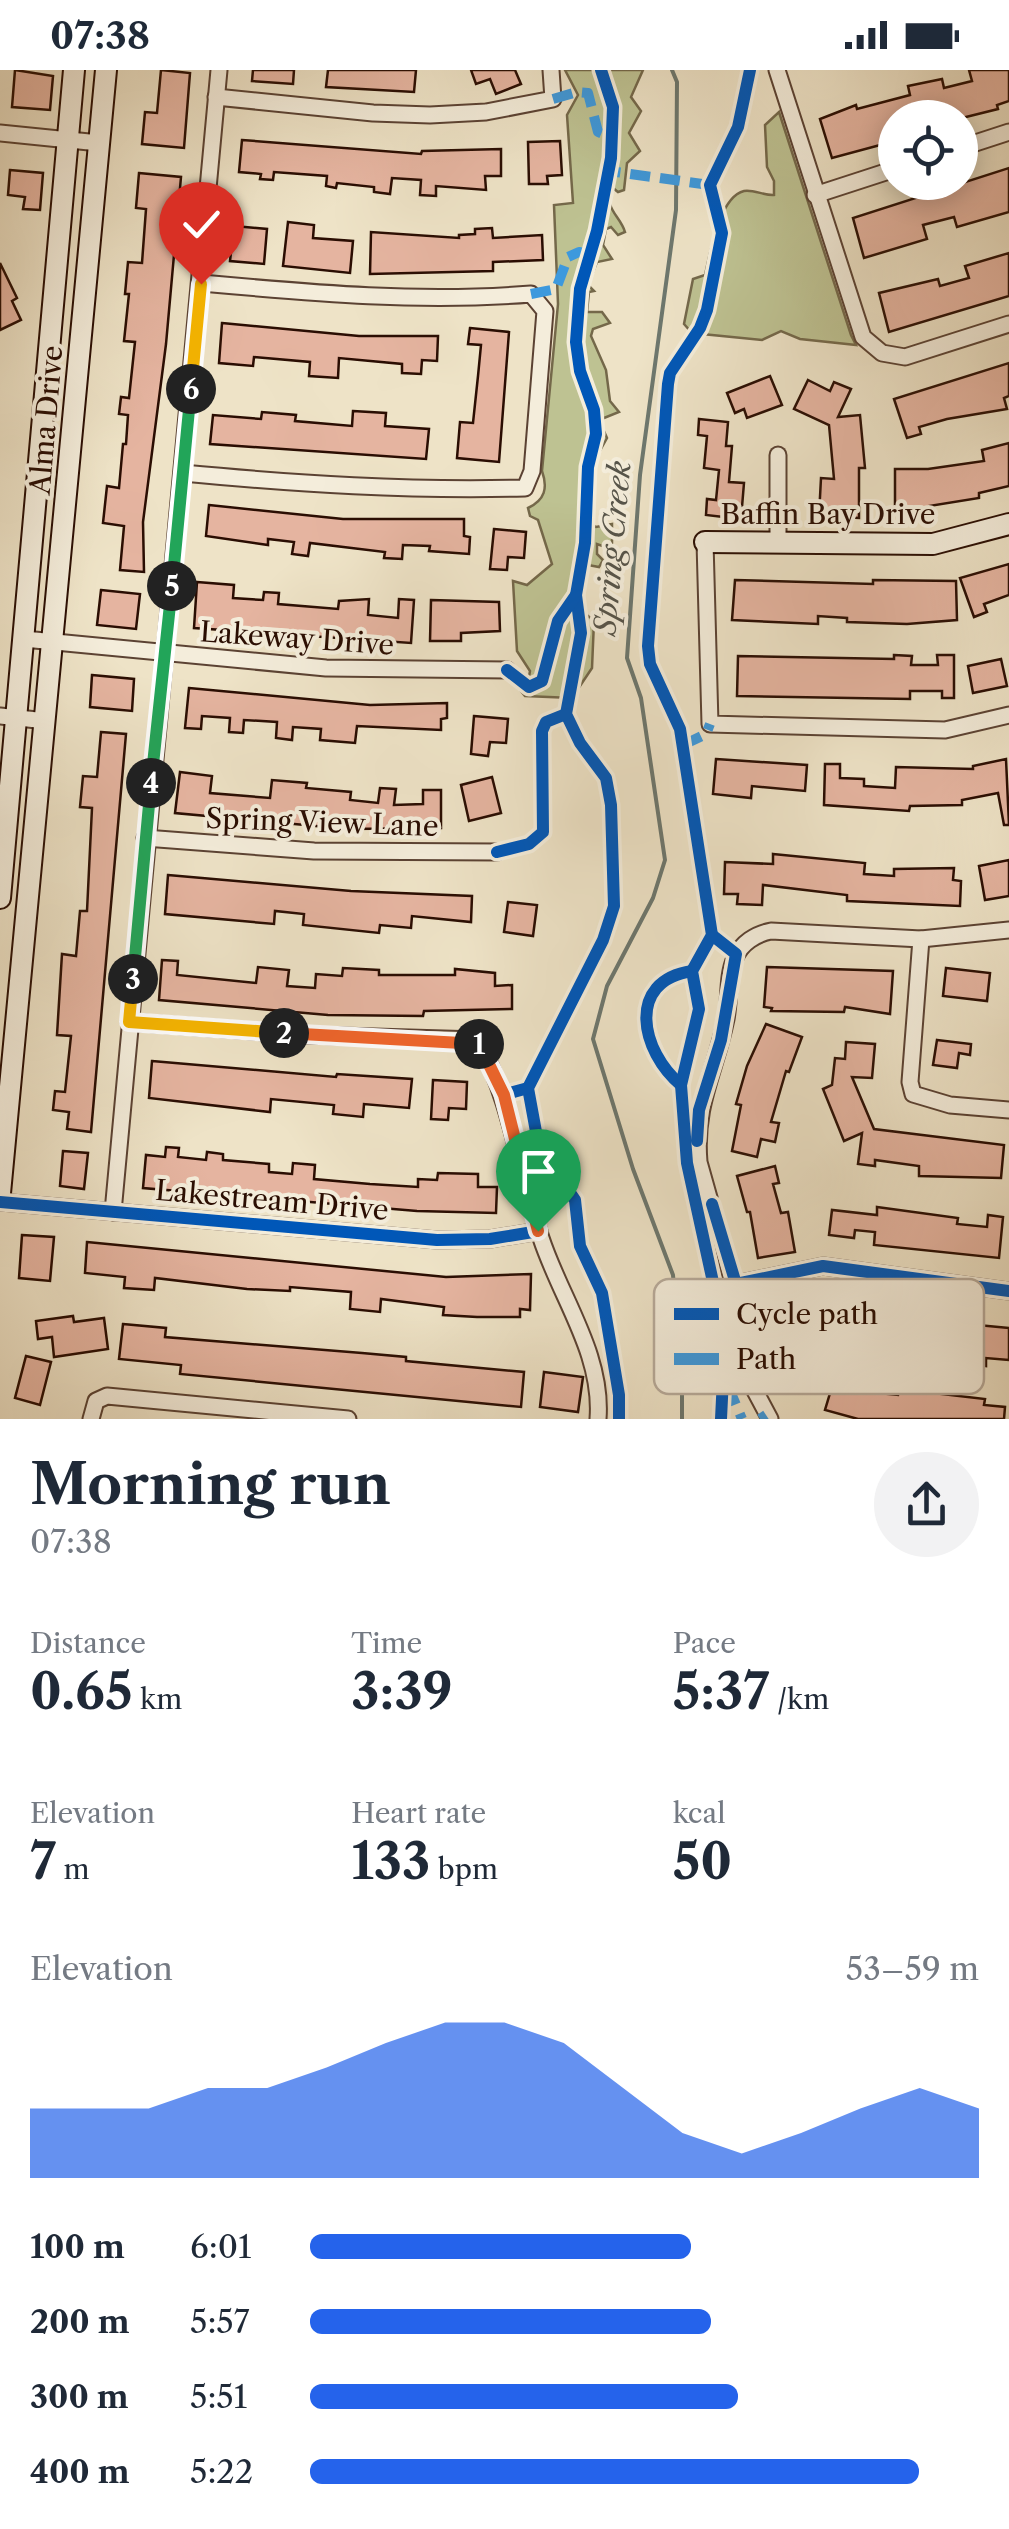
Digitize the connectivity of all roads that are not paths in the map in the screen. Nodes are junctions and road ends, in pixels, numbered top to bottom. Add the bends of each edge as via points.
1 (74, 70) edge
2 (106, 70) edge
3 (219, 70) edge
4 (551, 70) edge
5 (777, 70) edge
6 (216, 97) junction
7 (1009, 132) edge
8 (0, 134) edge
9 (66, 140) junction
10 (978, 142) edge
11 (100, 143) junction
12 (878, 175) edge
13 (815, 195) junction
14 (201, 284) junction
15 (1009, 324) edge
16 (778, 454) dead end
17 (184, 473) junction
18 (1009, 524) edge
19 (706, 542) joint
20 (778, 543) junction
21 (24, 639) junction
22 (53, 643) junction
23 (166, 654) junction
24 (508, 670) dead end
25 (1009, 715) edge
26 (8, 717) edge
27 (46, 721) junction
28 (145, 838) junction
29 (497, 852) dead end
30 (0, 900) edge
31 (27, 905) junction
32 (1009, 930) edge
33 (920, 939) junction
34 (129, 1022) junction
35 (1009, 1110) edge
36 (0, 1193) edge
37 (0, 1202) edge
38 (113, 1212) junction
39 (538, 1231) junction
40 (735, 1279) edge
41 (760, 1279) edge
42 (924, 1279) edge
43 (984, 1287) edge
44 (1009, 1290) edge
45 (757, 1394) edge
46 (91, 1419) edge
47 (348, 1419) edge
48 (598, 1419) edge
49 (770, 1419) edge

1 - 9 main road, Alma Drive
2 - 11 main road, Alma Drive
3 - 6 street
4 - 6 street via 553,99 486,112 373,113
5 - 13 street
6 - 14 street
7 - 10 street
8 - 9 street
9 - 11 street
9 - 21 main road, Alma Drive
11 - 22 main road, Alma Drive
12 - 13 street
13 - 15 street via 858,326 874,349 906,357
14 - 17 street
14 - 17 street via 365,298 530,294 545,312 532,470 525,488 432,491
16 - 20 street
17 - 23 street
18 - 20 main road, Baffin Bay Drive via 932,544
19 - 20 main road, Baffin Bay Drive
19 - 25 street via 710,724 945,730
21 - 22 street, Lakeway Drive
21 - 26 main road, Alma Drive
22 - 23 street, Lakeway Drive
22 - 27 main road, Alma Drive
23 - 24 street, Lakeway Drive via 326,668
23 - 28 street
26 - 27 street
26 - 30 main road, Alma Drive
27 - 31 main road, Alma Drive
28 - 29 street, Spring View Lane via 314,851
28 - 34 street
30 - 31 street
31 - 36 main road, Alma Drive
32 - 33 street
33 - 35 street via 913,1094
33 - 40 street via 771,932 745,944 732,966 697,1136
34 - 38 street
34 - 39 street via 478,1040 504,1095
37 - 38 street, Lakestream Drive
38 - 39 street, Lakestream Drive via 437,1240
39 - 48 street via 596,1372
41 - 42 street via 824,1266
43 - 44 street
45 - 49 street
46 - 47 street via 96,1401 107,1396

